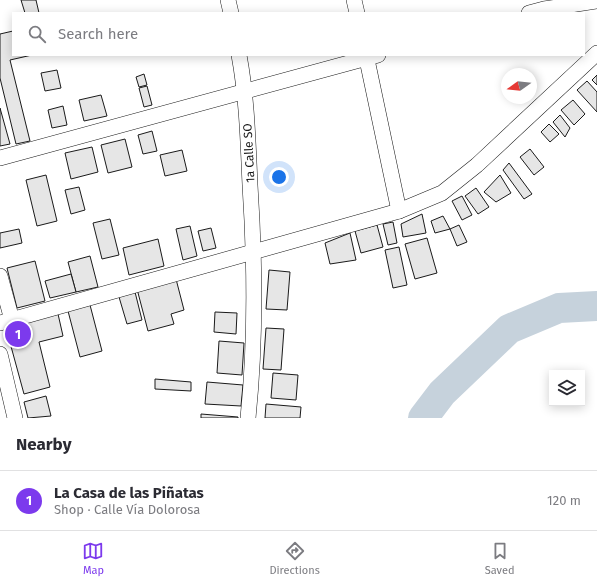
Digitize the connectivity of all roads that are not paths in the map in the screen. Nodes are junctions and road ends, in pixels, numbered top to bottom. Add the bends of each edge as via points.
1 (228, 0) edge
2 (354, 0) edge
3 (597, 1) edge
4 (231, 12) edge
5 (356, 12) edge
6 (533, 12) edge
7 (597, 53) edge
8 (238, 56) edge
9 (370, 56) edge
10 (245, 92) junction
11 (0, 158) edge
12 (398, 211) junction
13 (254, 251) junction
14 (0, 276) edge
15 (6, 321) edge
16 (0, 354) edge
17 (15, 418) edge
18 (248, 418) edge

1 - 4 street
2 - 5 street
3 - 6 street
7 - 12 street via 471,170 442,193
8 - 10 street, 1a Calle SO
9 - 10 street
9 - 12 street
10 - 11 street
10 - 13 street, 1a Calle SO
12 - 13 street
13 - 15 street
13 - 18 street, 1a Calle SO
14 - 15 street
16 - 17 street

